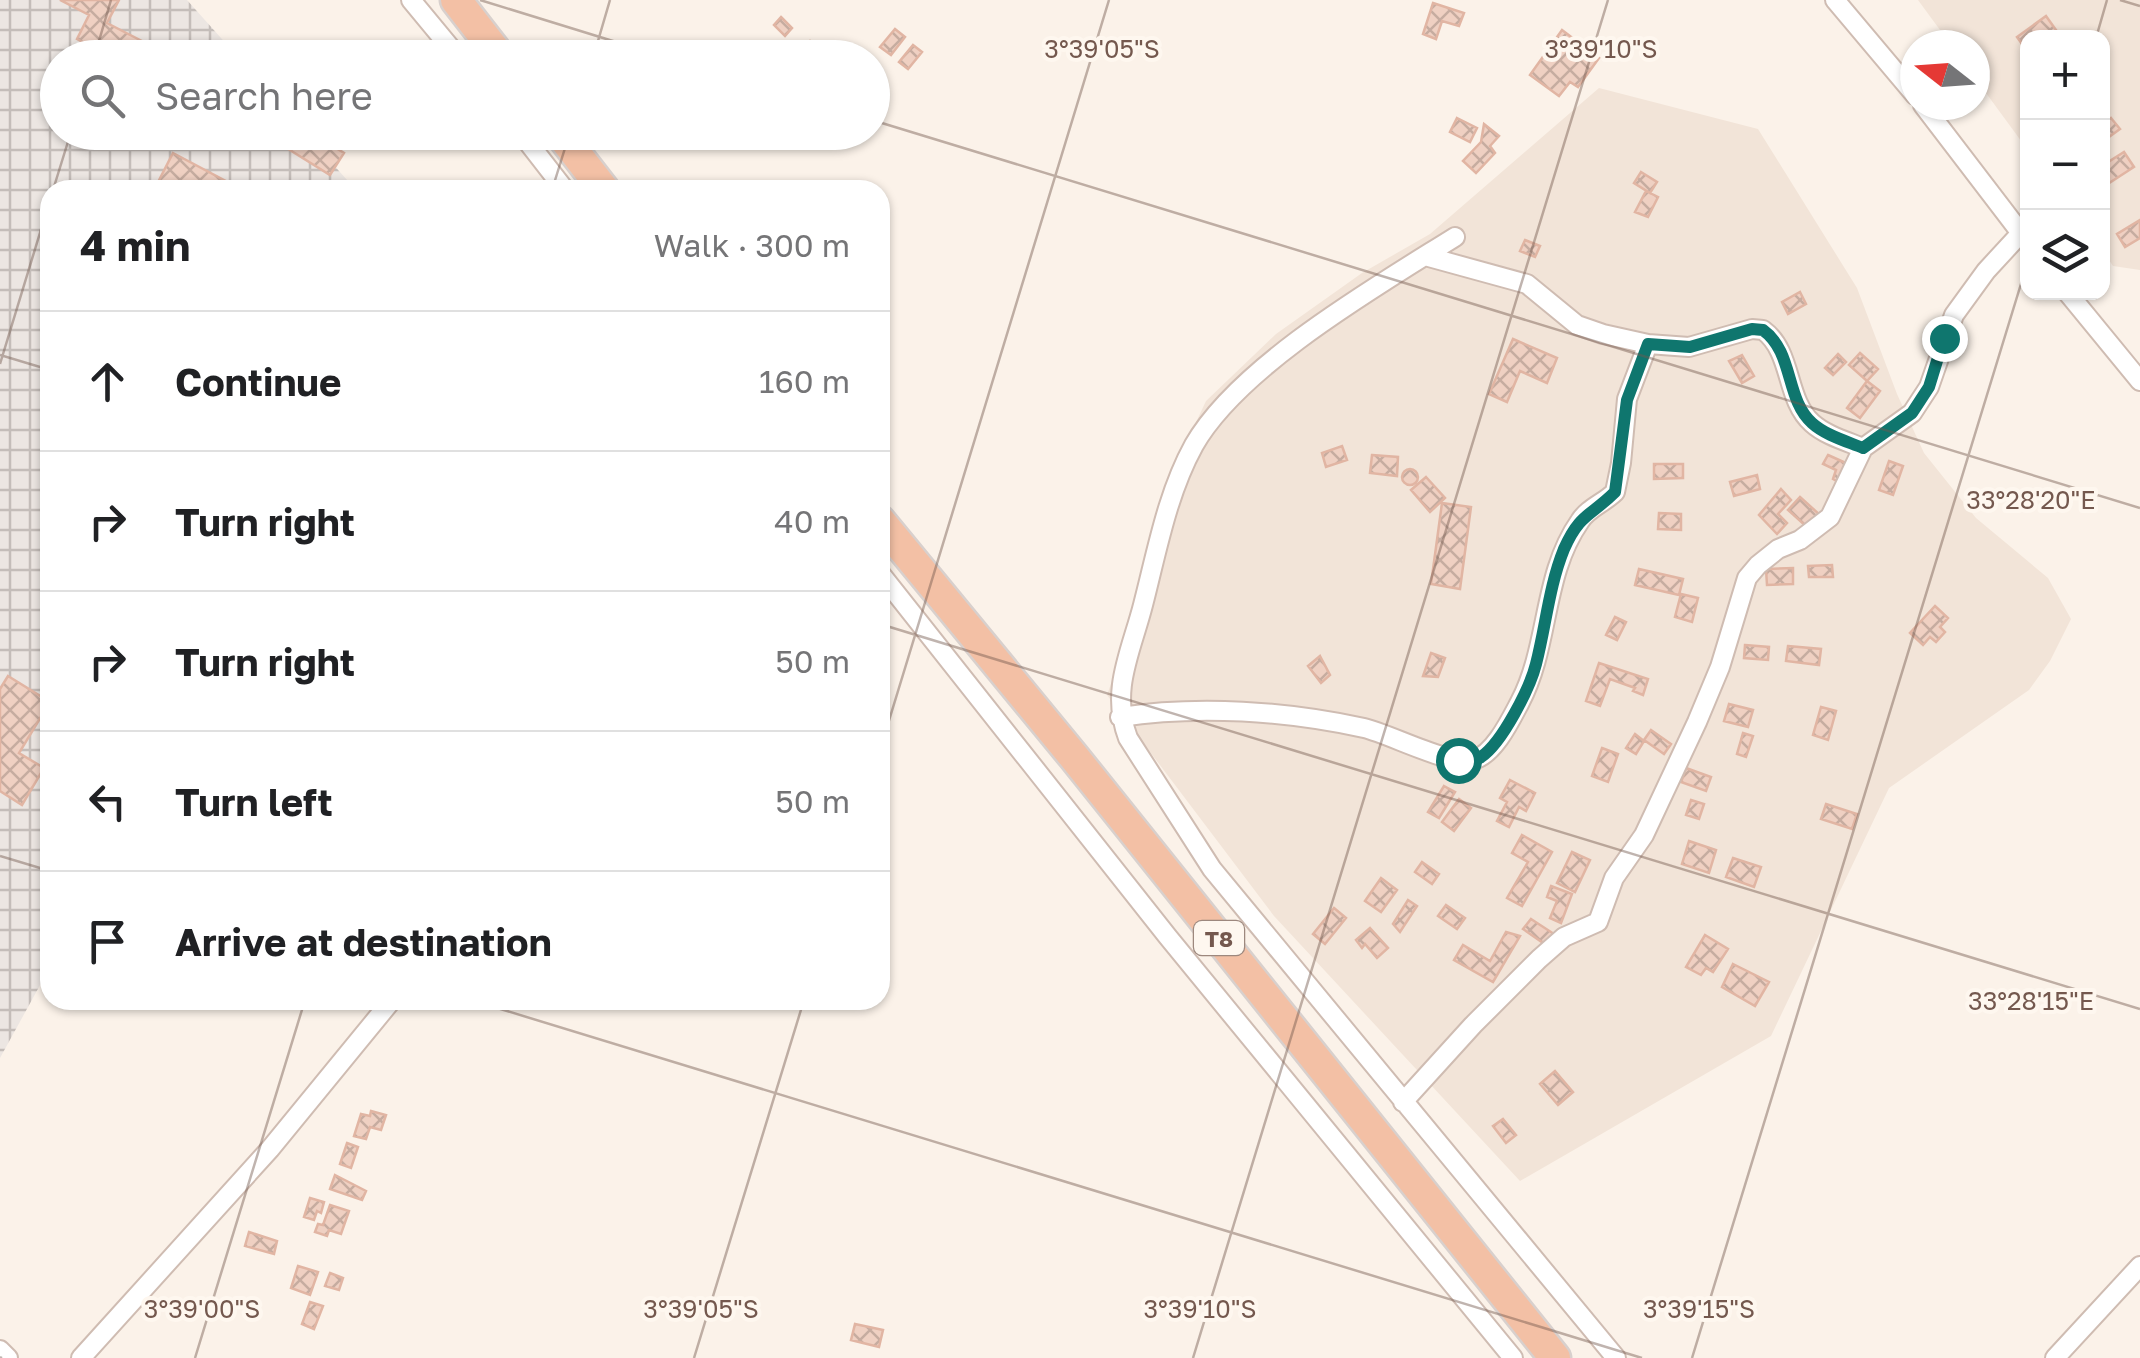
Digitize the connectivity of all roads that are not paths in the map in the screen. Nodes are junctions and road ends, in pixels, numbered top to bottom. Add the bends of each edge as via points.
1 (411, 0) edge
2 (456, 0) edge
3 (1835, 0) edge
4 (444, 40) edge
5 (487, 40) edge
6 (1900, 77) edge
7 (1934, 120) edge
8 (534, 150) edge
9 (573, 150) edge
10 (556, 180) edge
11 (596, 180) edge
12 (2020, 233) edge
13 (1455, 237) dead end
14 (2020, 241) edge
15 (1425, 256) junction
16 (2074, 300) edge
17 (1648, 344) junction
18 (2140, 381) edge
19 (1863, 448) junction
20 (890, 532) edge
21 (890, 586) edge
22 (1120, 717) junction
23 (384, 1010) edge
24 (1403, 1102) junction
25 (2140, 1266) edge
26 (2070, 1342) junction
27 (0, 1350) edge
28 (8, 1358) edge
29 (81, 1358) edge
30 (1512, 1358) edge
31 (1555, 1358) edge
32 (1616, 1358) edge
33 (2055, 1358) edge
34 (2084, 1358) edge

1 - 4 street
2 - 5 highway
3 - 6 street
7 - 12 street
8 - 10 street
9 - 11 highway
13 - 15 street
14 - 19 street via 1986,270 1954,315 1929,387 1912,413
15 - 17 street via 1528,284 1577,326
15 - 22 street via 1284,352 1208,423 1167,512 1124,672
16 - 18 street
17 - 19 street via 1690,347 1763,330 1781,354 1799,408 1814,425
17 - 22 street via 1627,400 1615,492 1582,517 1564,550 1536,666 1494,745 1479,759 1458,760 1317,719 1197,712
19 - 24 street via 1830,517 1778,549 1747,578 1697,722 1644,835 1614,878 1598,922 1564,937 1540,959
20 - 31 highway, T8
21 - 30 street
22 - 24 street via 1212,869
23 - 29 street via 270,1149
24 - 32 street
25 - 26 street
26 - 33 street
26 - 34 street
27 - 28 street

